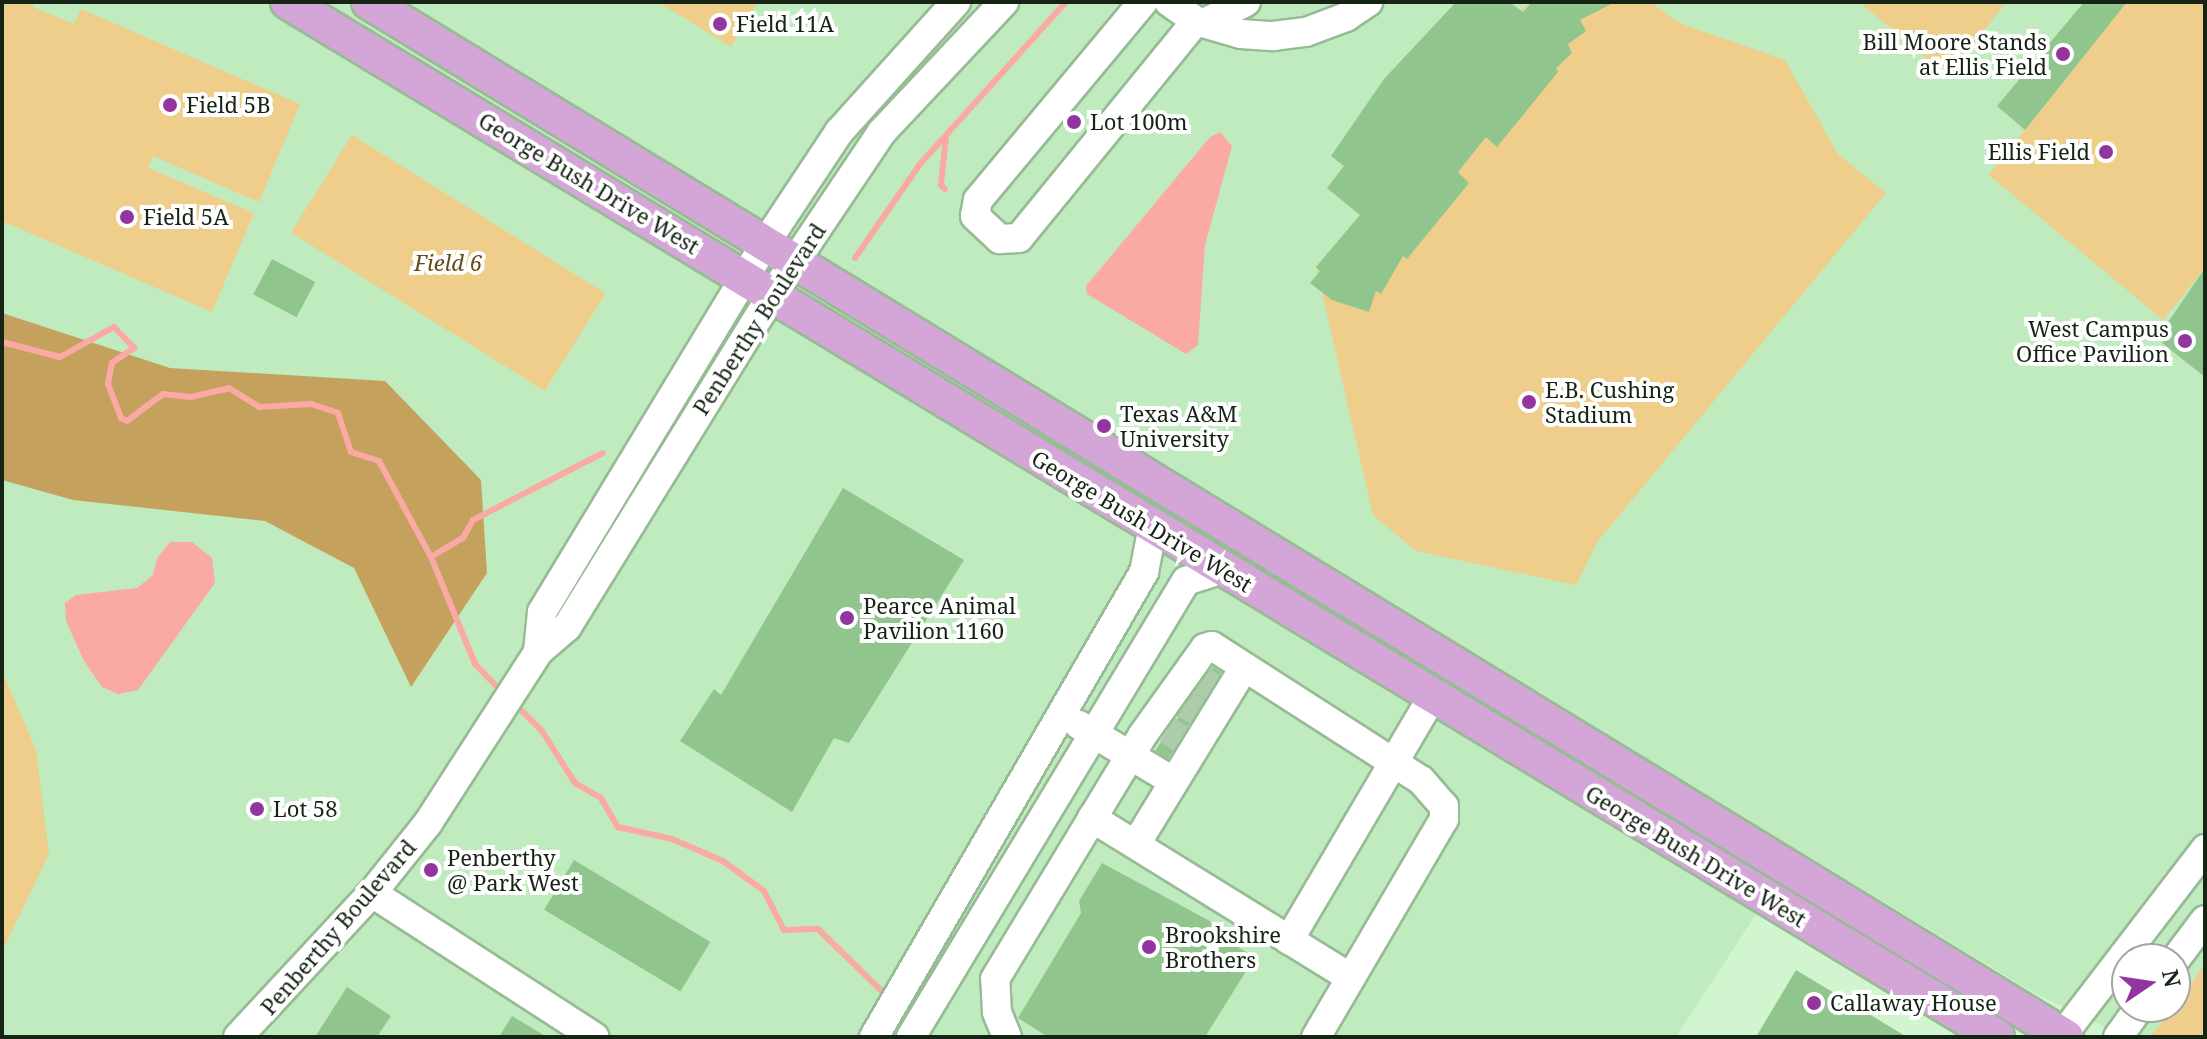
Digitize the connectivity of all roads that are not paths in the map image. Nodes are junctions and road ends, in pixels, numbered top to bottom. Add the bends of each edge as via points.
1 (288, 2) edge
2 (369, 2) edge
3 (956, 2) edge
4 (1004, 2) edge
5 (1143, 2) edge
6 (1169, 2) edge
7 (1246, 2) edge
8 (1368, 2) edge
9 (1200, 22) junction
10 (764, 245) junction
11 (794, 263) junction
12 (758, 285) junction
13 (1153, 526) junction
14 (1224, 569) junction
15 (1244, 668) junction
16 (1207, 684) junction
17 (1433, 696) junction
18 (1191, 708) junction
19 (1061, 714) junction
20 (1095, 734) junction
21 (1175, 734) junction
22 (1582, 739) junction
23 (1131, 755) junction
24 (1393, 763) junction
25 (1173, 781) junction
26 (1092, 818) junction
27 (1136, 844) junction
28 (2205, 849) edge
29 (372, 893) junction
30 (2205, 920) edge
31 (1289, 940) junction
32 (2188, 943) edge
33 (960, 956) junction
34 (1351, 978) junction
35 (995, 979) junction
36 (887, 1015) edge
37 (918, 1027) edge
38 (2063, 1036) edge
39 (238, 1037) edge
40 (595, 1037) edge
41 (1007, 1037) edge
42 (1316, 1037) edge
43 (1997, 1037) edge

1 - 12 main road, George Bush Drive West
2 - 10 main road, George Bush Drive West
3 - 10 street, Penberthy Boulevard via 839,132
4 - 11 street, Penberthy Boulevard via 881,133
5 - 9 street via 978,200 975,216 1000,239 1019,238
6 - 9 street
7 - 9 street
8 - 9 street via 1306,32 1241,34
10 - 11 main road, George Bush Drive West
10 - 12 street, Penberthy Boulevard
11 - 12 street, Penberthy Boulevard
11 - 22 main road, George Bush Drive West
12 - 13 main road, George Bush Drive West via 905,380
12 - 29 street, Penberthy Boulevard via 567,627 538,652 428,823
13 - 14 main road, George Bush Drive West
13 - 19 street via 1144,572
14 - 17 main road, George Bush Drive West
14 - 20 street via 1186,581
15 - 16 street
15 - 16 street via 1212,646
15 - 24 street
16 - 18 street
16 - 18 street
17 - 22 main road via 1447,686 1535,738
17 - 24 street
17 - 43 main road, George Bush Drive West
18 - 21 street
18 - 21 street
19 - 20 street
19 - 36 street
20 - 23 street
20 - 33 street
21 - 23 street
21 - 25 street
22 - 38 main road, George Bush Drive West
23 - 25 street
23 - 26 street
24 - 31 street
24 - 34 street via 1434,793 1444,806 1444,819
25 - 27 street
26 - 27 street
26 - 35 street
27 - 31 street
28 - 38 street
29 - 39 street, Penberthy Boulevard
29 - 40 street
30 - 32 street
31 - 34 street
33 - 35 street
33 - 37 street
34 - 42 street
35 - 41 street via 997,1012

